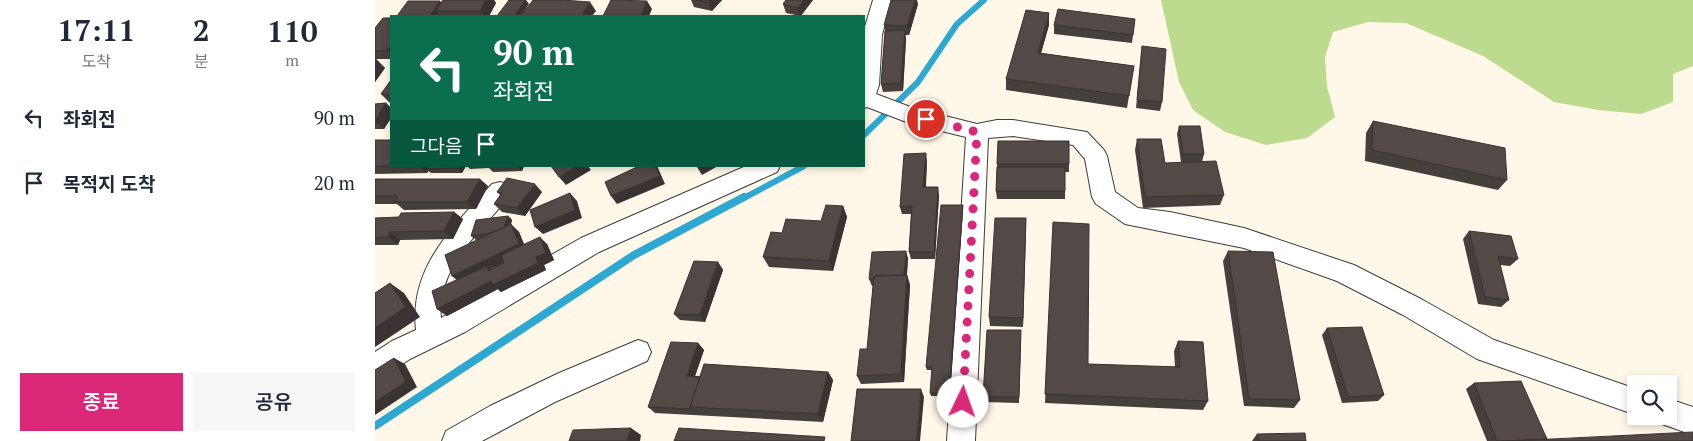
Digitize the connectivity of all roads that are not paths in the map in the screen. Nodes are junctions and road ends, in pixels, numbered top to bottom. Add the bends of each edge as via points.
1 (882, 0) edge
2 (870, 101) edge
3 (977, 132) junction
4 (767, 167) edge
5 (500, 191) edge
6 (430, 336) junction
7 (638, 352) dead end
8 (375, 367) edge
9 (1627, 399) edge
10 (1677, 416) edge
11 (1693, 421) edge
12 (456, 441) edge
13 (961, 441) edge

1 - 2 street via 872,35
2 - 3 street via 909,115
3 - 9 street via 1013,128 1079,138 1096,156 1104,197 1133,217 1244,238 1297,255 1412,307 1486,350
3 - 13 street
4 - 6 street via 590,245
5 - 6 street via 442,262 427,305
6 - 8 street
7 - 12 street via 549,391
10 - 11 street

